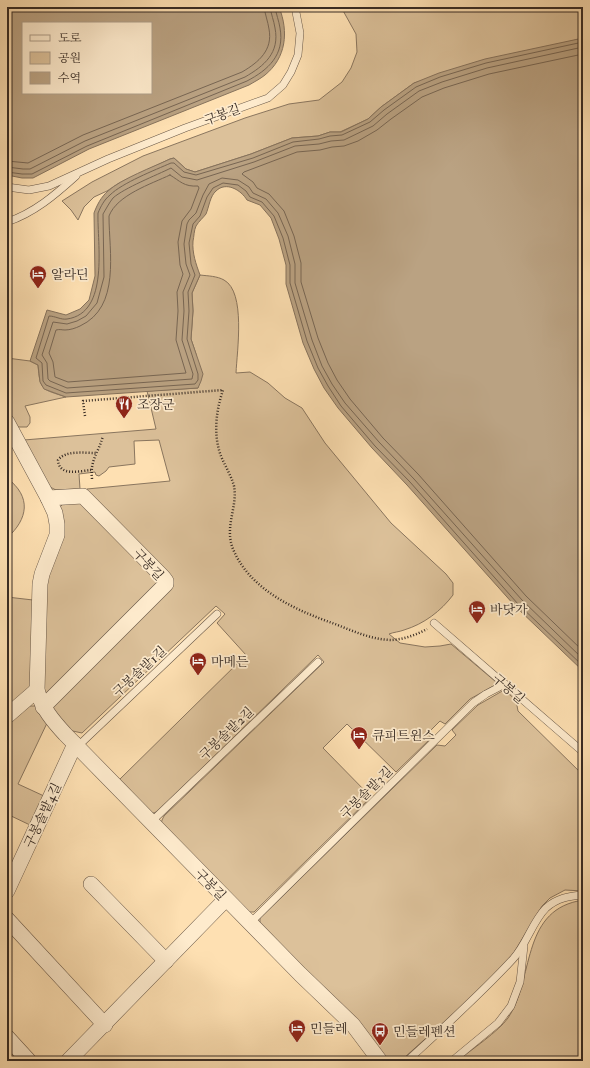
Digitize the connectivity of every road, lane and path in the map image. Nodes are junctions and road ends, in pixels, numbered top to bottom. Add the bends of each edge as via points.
1 (295, 7) edge
2 (82, 171) junction
3 (7, 187) edge
4 (7, 222) edge
5 (85, 416) dead end
6 (7, 422) edge
7 (103, 436) dead end
8 (96, 453) junction
9 (92, 470) junction
10 (92, 479) dead end
11 (48, 498) junction
12 (217, 614) dead end
13 (434, 624) joint
14 (318, 662) dead end
15 (505, 684) junction
16 (37, 690) junction
17 (43, 707) junction
18 (7, 716) edge
19 (76, 745) junction
20 (583, 752) edge
21 (151, 822) junction
22 (91, 884) dead end
23 (8, 888) edge
24 (583, 895) edge
25 (226, 899) junction
26 (7, 919) edge
27 (250, 923) junction
28 (525, 945) junction
29 (166, 960) junction
30 (105, 1025) junction
31 (7, 1037) edge
32 (29, 1061) edge
33 (68, 1061) edge
34 (380, 1061) edge
35 (407, 1061) edge
36 (452, 1061) edge

1 - 2 lane, 구봉길 via 300,33 298,54 283,85 268,98 186,128
2 - 3 lane, 구봉길 via 36,189
2 - 4 lane, 구봉길 via 44,203
5 - 13 path via 84,401 223,390 217,411 217,437 220,454 234,488 230,537 244,569 266,590 289,605 367,637 391,640 418,634
6 - 11 street, 구봉길
7 - 8 path
8 - 9 path
8 - 9 path via 66,454 58,460 59,465 67,472
9 - 10 path
11 - 16 street, 구봉길 via 55,513 57,535 40,584
11 - 17 street, 구봉길 via 83,496 163,577 166,584
12 - 19 lane, 구봉솔밭1길
13 - 15 lane, 구봉길
14 - 21 lane, 구봉솔밭2길
15 - 20 lane, 구봉길
15 - 27 lane, 구봉솔밭3길 via 473,703
16 - 17 street, 구봉길
16 - 18 street
17 - 19 street, 구봉길
19 - 21 street, 구봉길
19 - 23 street, 구봉솔밭4길
21 - 25 street, 구봉길
22 - 29 street
24 - 28 lane via 564,897 546,908
25 - 27 street, 구봉길
25 - 29 street
26 - 30 street
27 - 34 street, 구봉길 via 353,1025
28 - 35 lane via 473,1000
28 - 36 lane via 520,982 511,1006 498,1023
29 - 30 street
30 - 33 street
31 - 32 street

